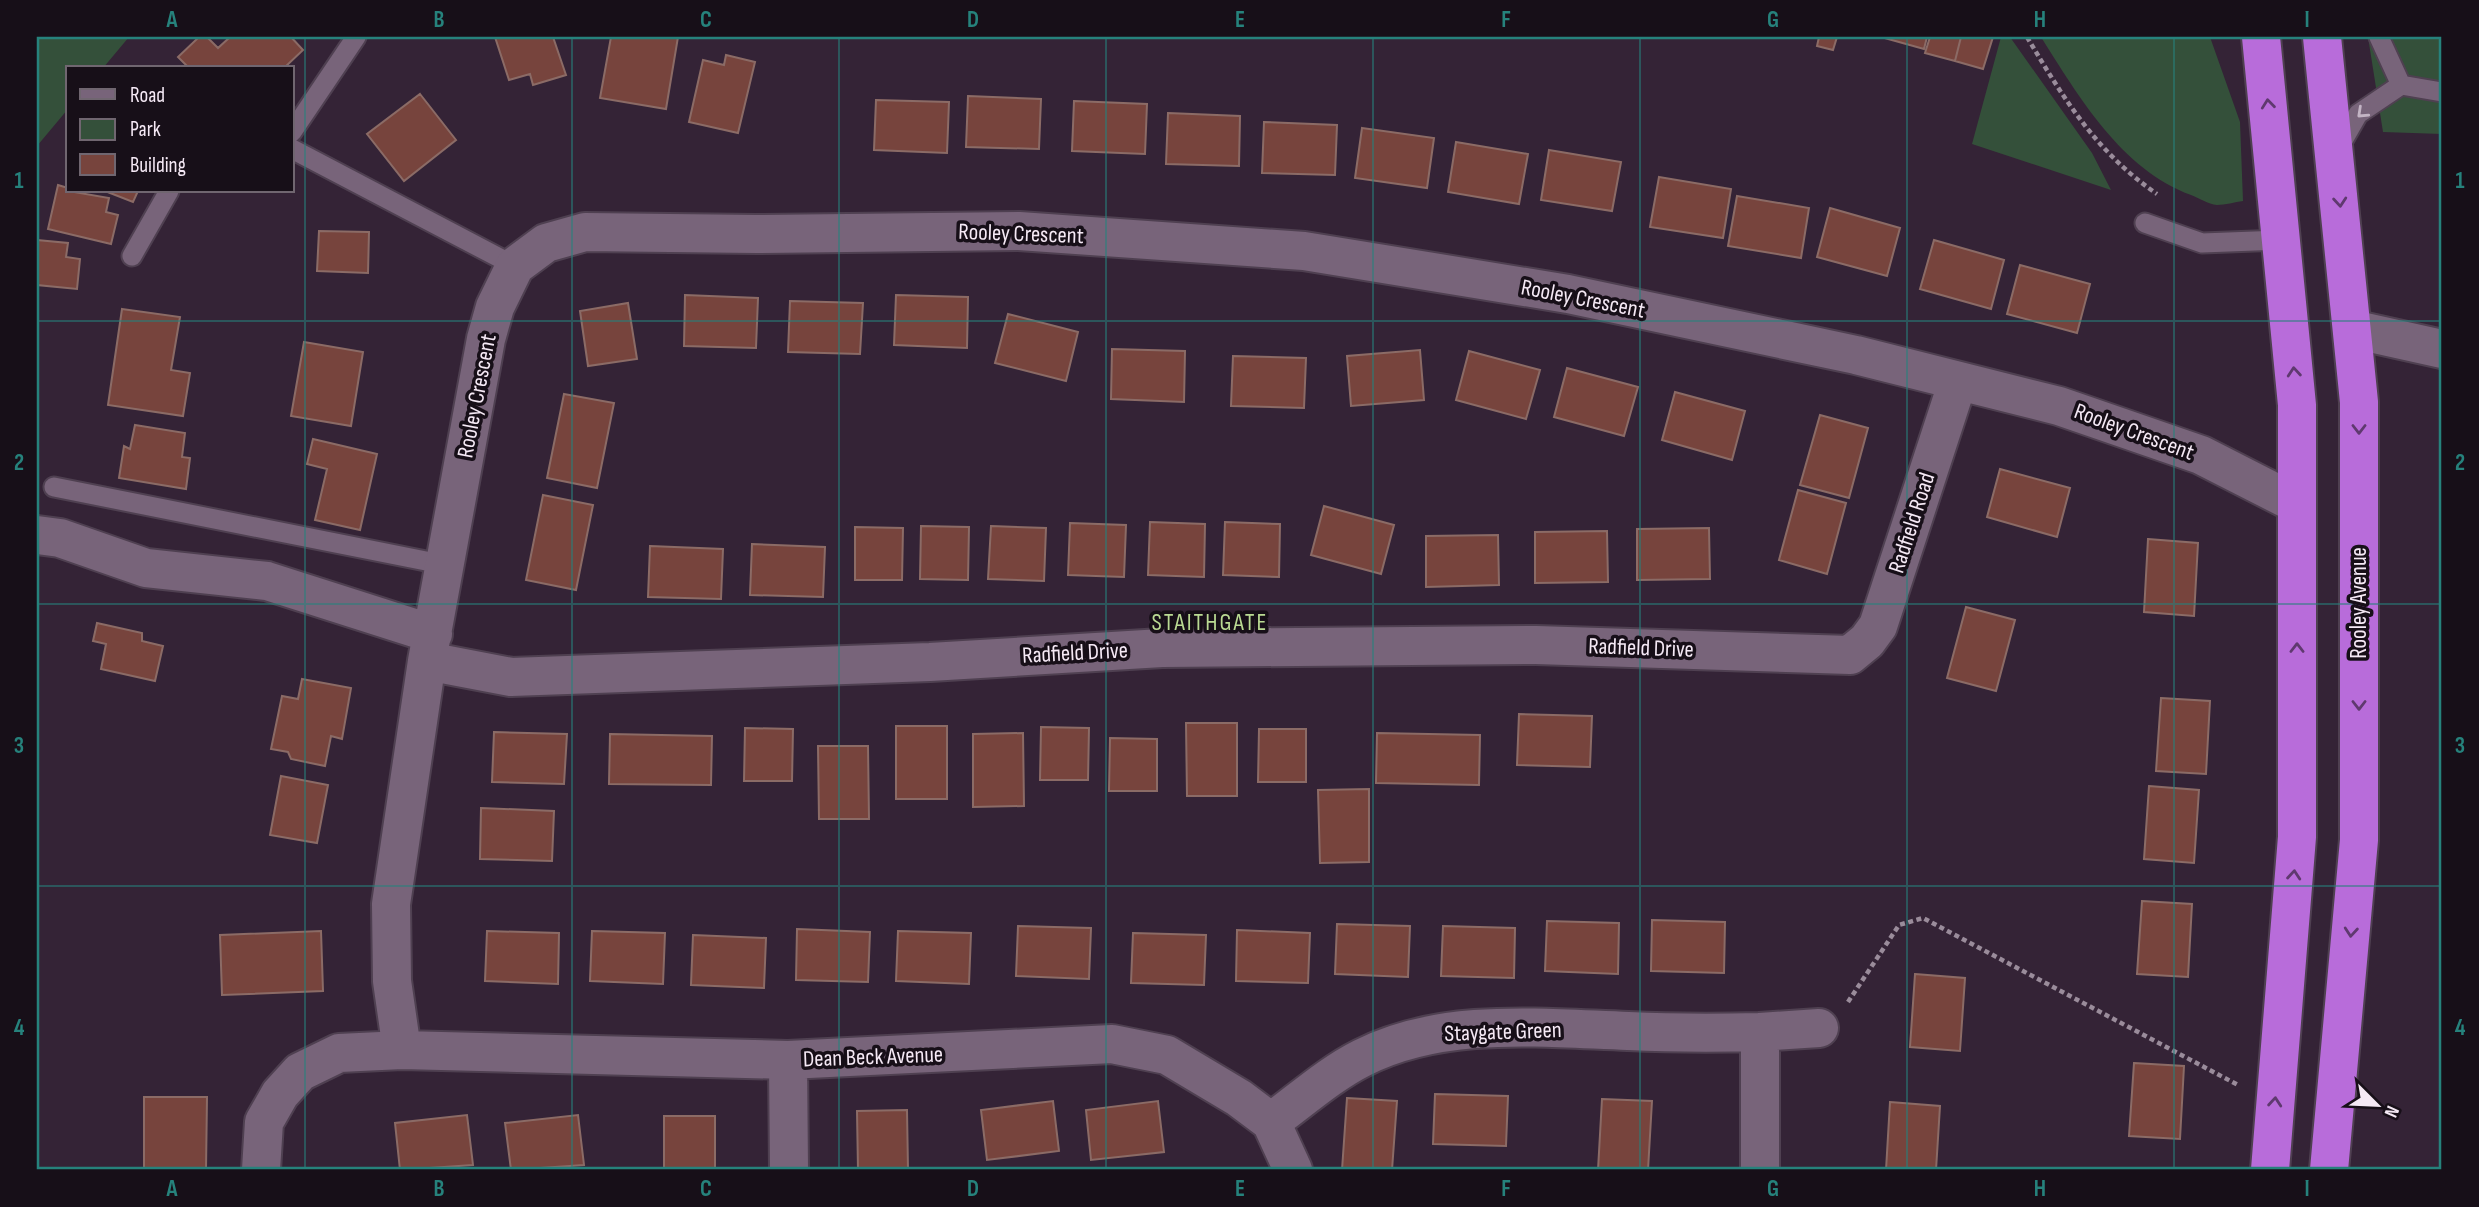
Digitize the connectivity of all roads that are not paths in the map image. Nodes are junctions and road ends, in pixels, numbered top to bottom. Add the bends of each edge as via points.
1 (356, 37) edge
2 (2260, 37) edge
3 (2322, 37) edge
4 (2379, 37) edge
5 (2401, 85) junction
6 (2442, 92) edge
7 (294, 129) edge
8 (294, 150) edge
9 (2335, 153) junction
10 (168, 192) edge
11 (2146, 223) dead end
12 (2281, 240) junction
13 (132, 256) dead end
14 (516, 266) junction
15 (2352, 329) junction
16 (2442, 349) edge
17 (1958, 380) junction
18 (54, 487) dead end
19 (2297, 504) junction
20 (37, 535) edge
21 (446, 565) junction
22 (430, 647) junction
23 (1850, 655) joint
24 (1819, 1028) road end
25 (1760, 1032) junction
26 (402, 1050) junction
27 (788, 1060) junction
28 (1271, 1122) junction
29 (261, 1170) edge
30 (789, 1170) edge
31 (1293, 1170) edge
32 (1759, 1170) edge
33 (2270, 1170) edge
34 (2329, 1170) edge

1 - 7 lane
12 -> 2 highway
3 - 9 highway, Rooley Avenue
4 - 5 lane
5 - 6 lane
5 -> 9 lane via 2358,114
8 - 14 lane
9 -> 15 highway, Rooley Avenue
10 - 13 lane
11 - 12 lane via 2202,243
19 -> 12 highway via 2297,405
14 - 17 street, Rooley Crescent via 546,243 585,232 1019,231 1304,251 1568,294
14 - 21 street, Rooley Crescent via 495,307 486,339
15 - 16 street
15 -> 34 highway, Rooley Avenue via 2359,402 2359,840
17 - 19 street, Rooley Crescent via 2059,406 2201,456
17 - 23 street, Radfield Road via 1878,626
18 - 21 lane
33 -> 19 highway via 2297,837
20 - 22 street, Radfield Drive via 60,538 146,568 267,581
21 - 22 street, Rooley Crescent
22 - 23 street, Radfield Drive via 511,677 930,662 1162,648 1536,645
22 - 26 street, Rooley Crescent via 391,904 392,981
24 - 25 street, Staygate Green
25 - 28 street, Staygate Green via 1527,1028 1447,1032 1401,1042 1361,1058
25 - 32 street
26 - 27 street, Dean Beck Avenue
26 - 29 street, Dean Beck Avenue via 339,1053 300,1072 264,1122
27 - 28 street, Dean Beck Avenue via 1112,1044 1167,1055
27 - 30 street
28 - 31 street, Dean Beck Avenue

